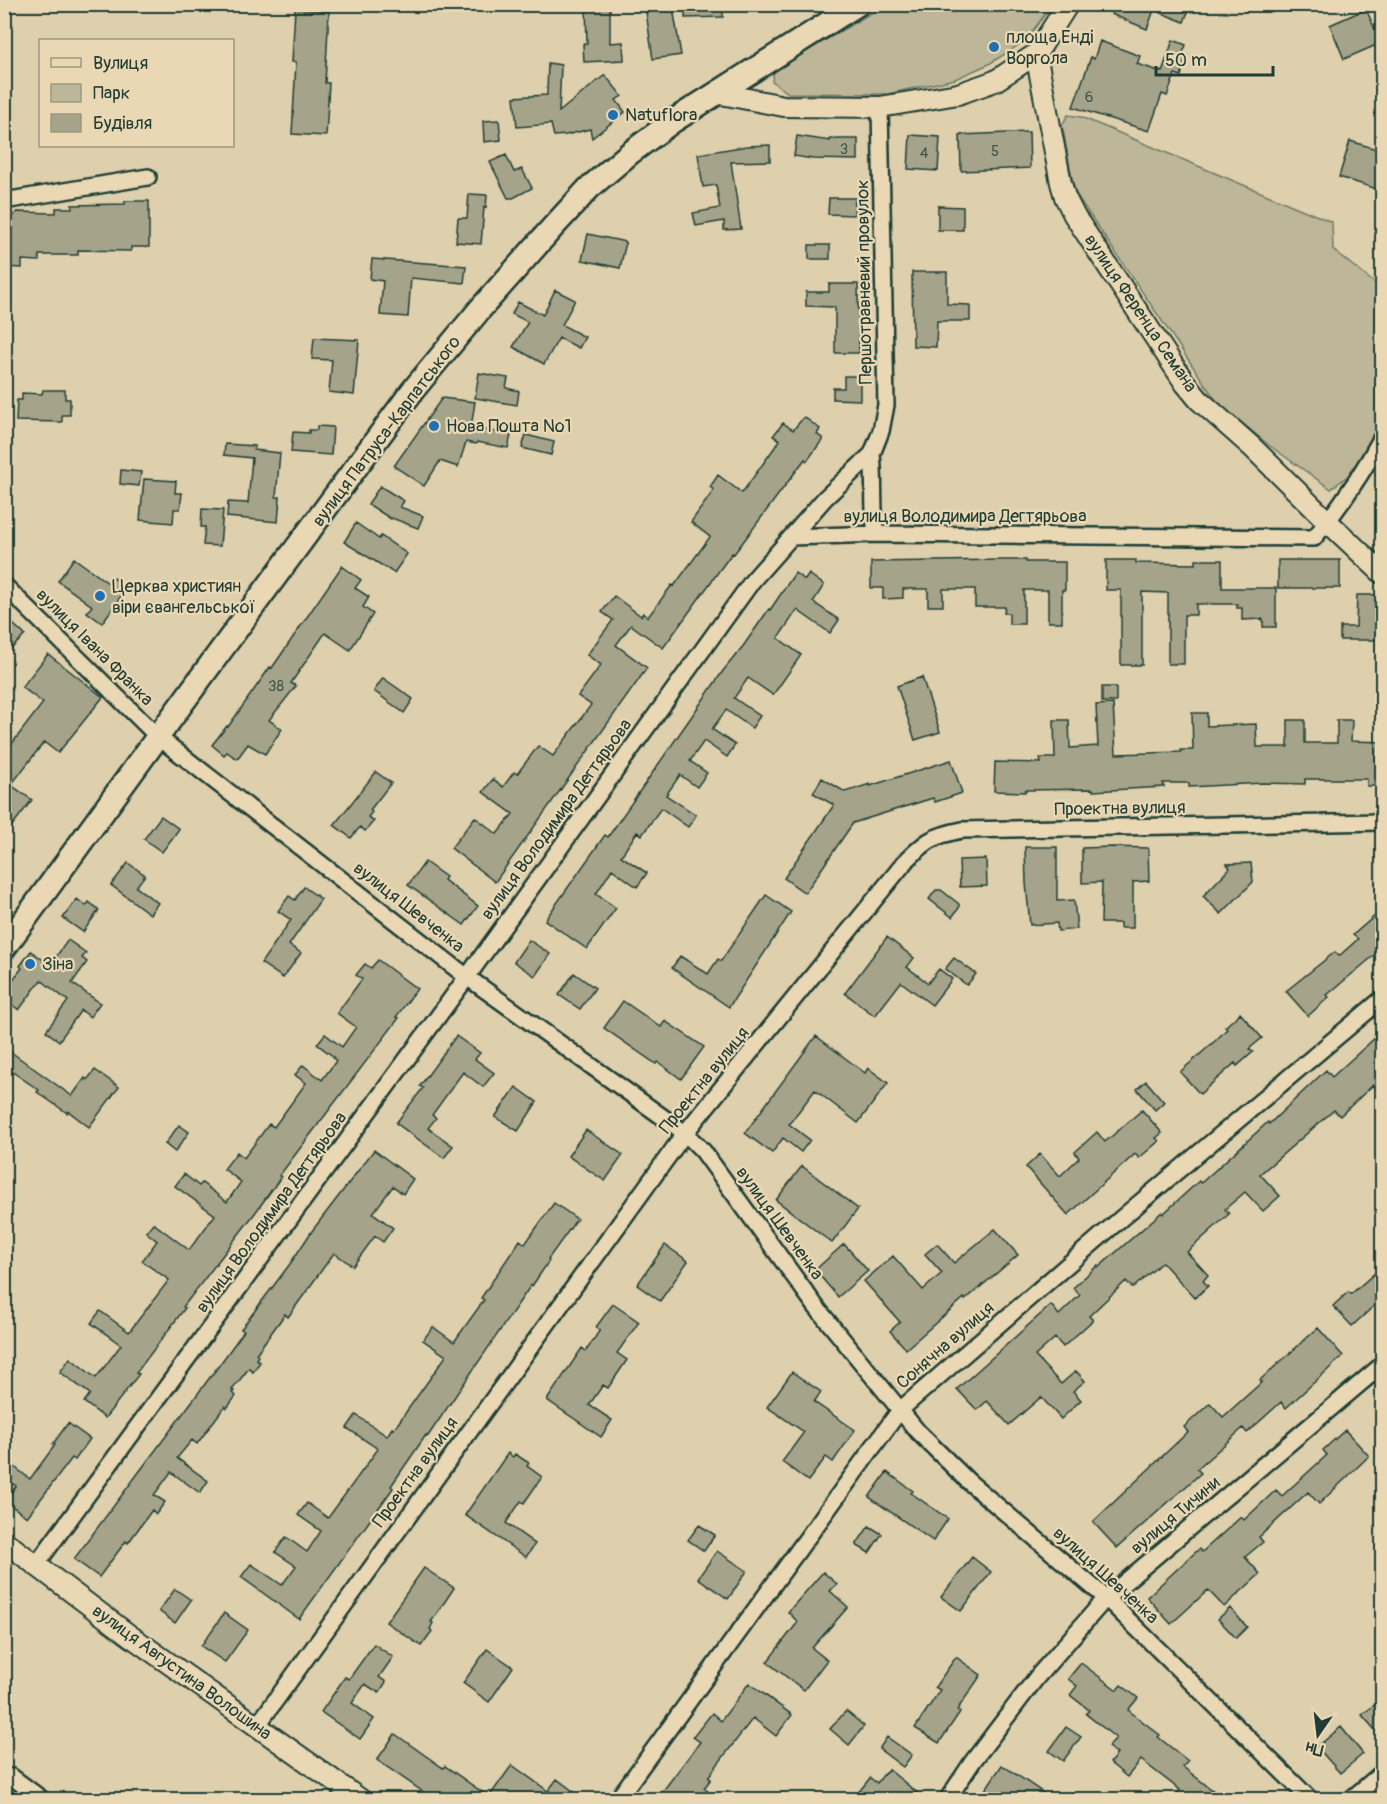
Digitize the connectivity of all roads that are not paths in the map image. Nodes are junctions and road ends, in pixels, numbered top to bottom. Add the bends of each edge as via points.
1 (858, 4) edge
2 (1068, 4) edge
3 (1036, 54) junction
4 (716, 93) junction
5 (880, 107) junction
6 (148, 177) dead end
7 (4, 201) edge
8 (1383, 437) edge
9 (872, 454) junction
10 (1328, 522) junction
11 (876, 534) junction
12 (791, 537) junction
13 (1383, 573) edge
14 (4, 585) edge
15 (158, 737) junction
16 (1383, 822) edge
17 (4, 948) edge
18 (467, 977) junction
19 (1383, 999) edge
20 (685, 1133) junction
21 (1383, 1365) edge
22 (900, 1410) junction
23 (4, 1541) edge
24 (36, 1565) junction
25 (1106, 1598) junction
26 (257, 1726) junction
27 (1383, 1773) edge
28 (8, 1777) edge
29 (43, 1800) edge
30 (361, 1800) edge
31 (617, 1800) edge
32 (947, 1800) edge
33 (1311, 1800) edge
34 (1350, 1800) edge

1 - 4 main road, вулиця Патруса-Карпатського
2 - 3 street
3 - 5 street via 994,81 958,94
3 - 10 street, вулиця Ференца Семана via 1060,183 1074,215 1185,382 1212,413
4 - 5 street via 784,106
4 - 15 main road, вулиця Патруса-Карпатського via 630,153 589,189 481,308 413,390
5 - 9 street, Першотравневий провулок via 886,405
6 - 7 street
8 - 10 street
9 - 11 street, Першотравневий провулок
9 - 12 street, Першотравневий провулок
10 - 11 street, вулиця Володимира Дегтярьова via 1314,538
10 - 13 street, вулиця Ференца Семана
11 - 12 street, вулиця Володимира Дегтярьова
12 - 18 street, вулиця Володимира Дегтярьова via 753,580
14 - 15 street, вулиця Івана Франка
15 - 17 main road, вулиця Патруса-Карпатського
15 - 18 street, вулиця Шевченка
16 - 20 street, Проектна вулиця via 962,830 940,834 923,843 905,862
18 - 20 street, вулиця Шевченка
18 - 24 street, вулиця Володимира Дегтярьова
19 - 22 street, Сонячна вулиця
20 - 22 street, вулиця Шевченка via 703,1151 817,1308
20 - 26 street, Проектна вулиця
21 - 25 street, вулиця Тичини
22 - 25 street, вулиця Шевченка via 969,1482
22 - 31 street, Сонячна вулиця
23 - 24 street, вулиця Августина Волошина
24 - 26 street, вулиця Августина Волошина
25 - 32 street, вулиця Тичини via 1037,1677
25 - 33 street, вулиця Шевченка
26 - 30 street, вулиця Августина Волошина
27 - 34 street
28 - 29 street

